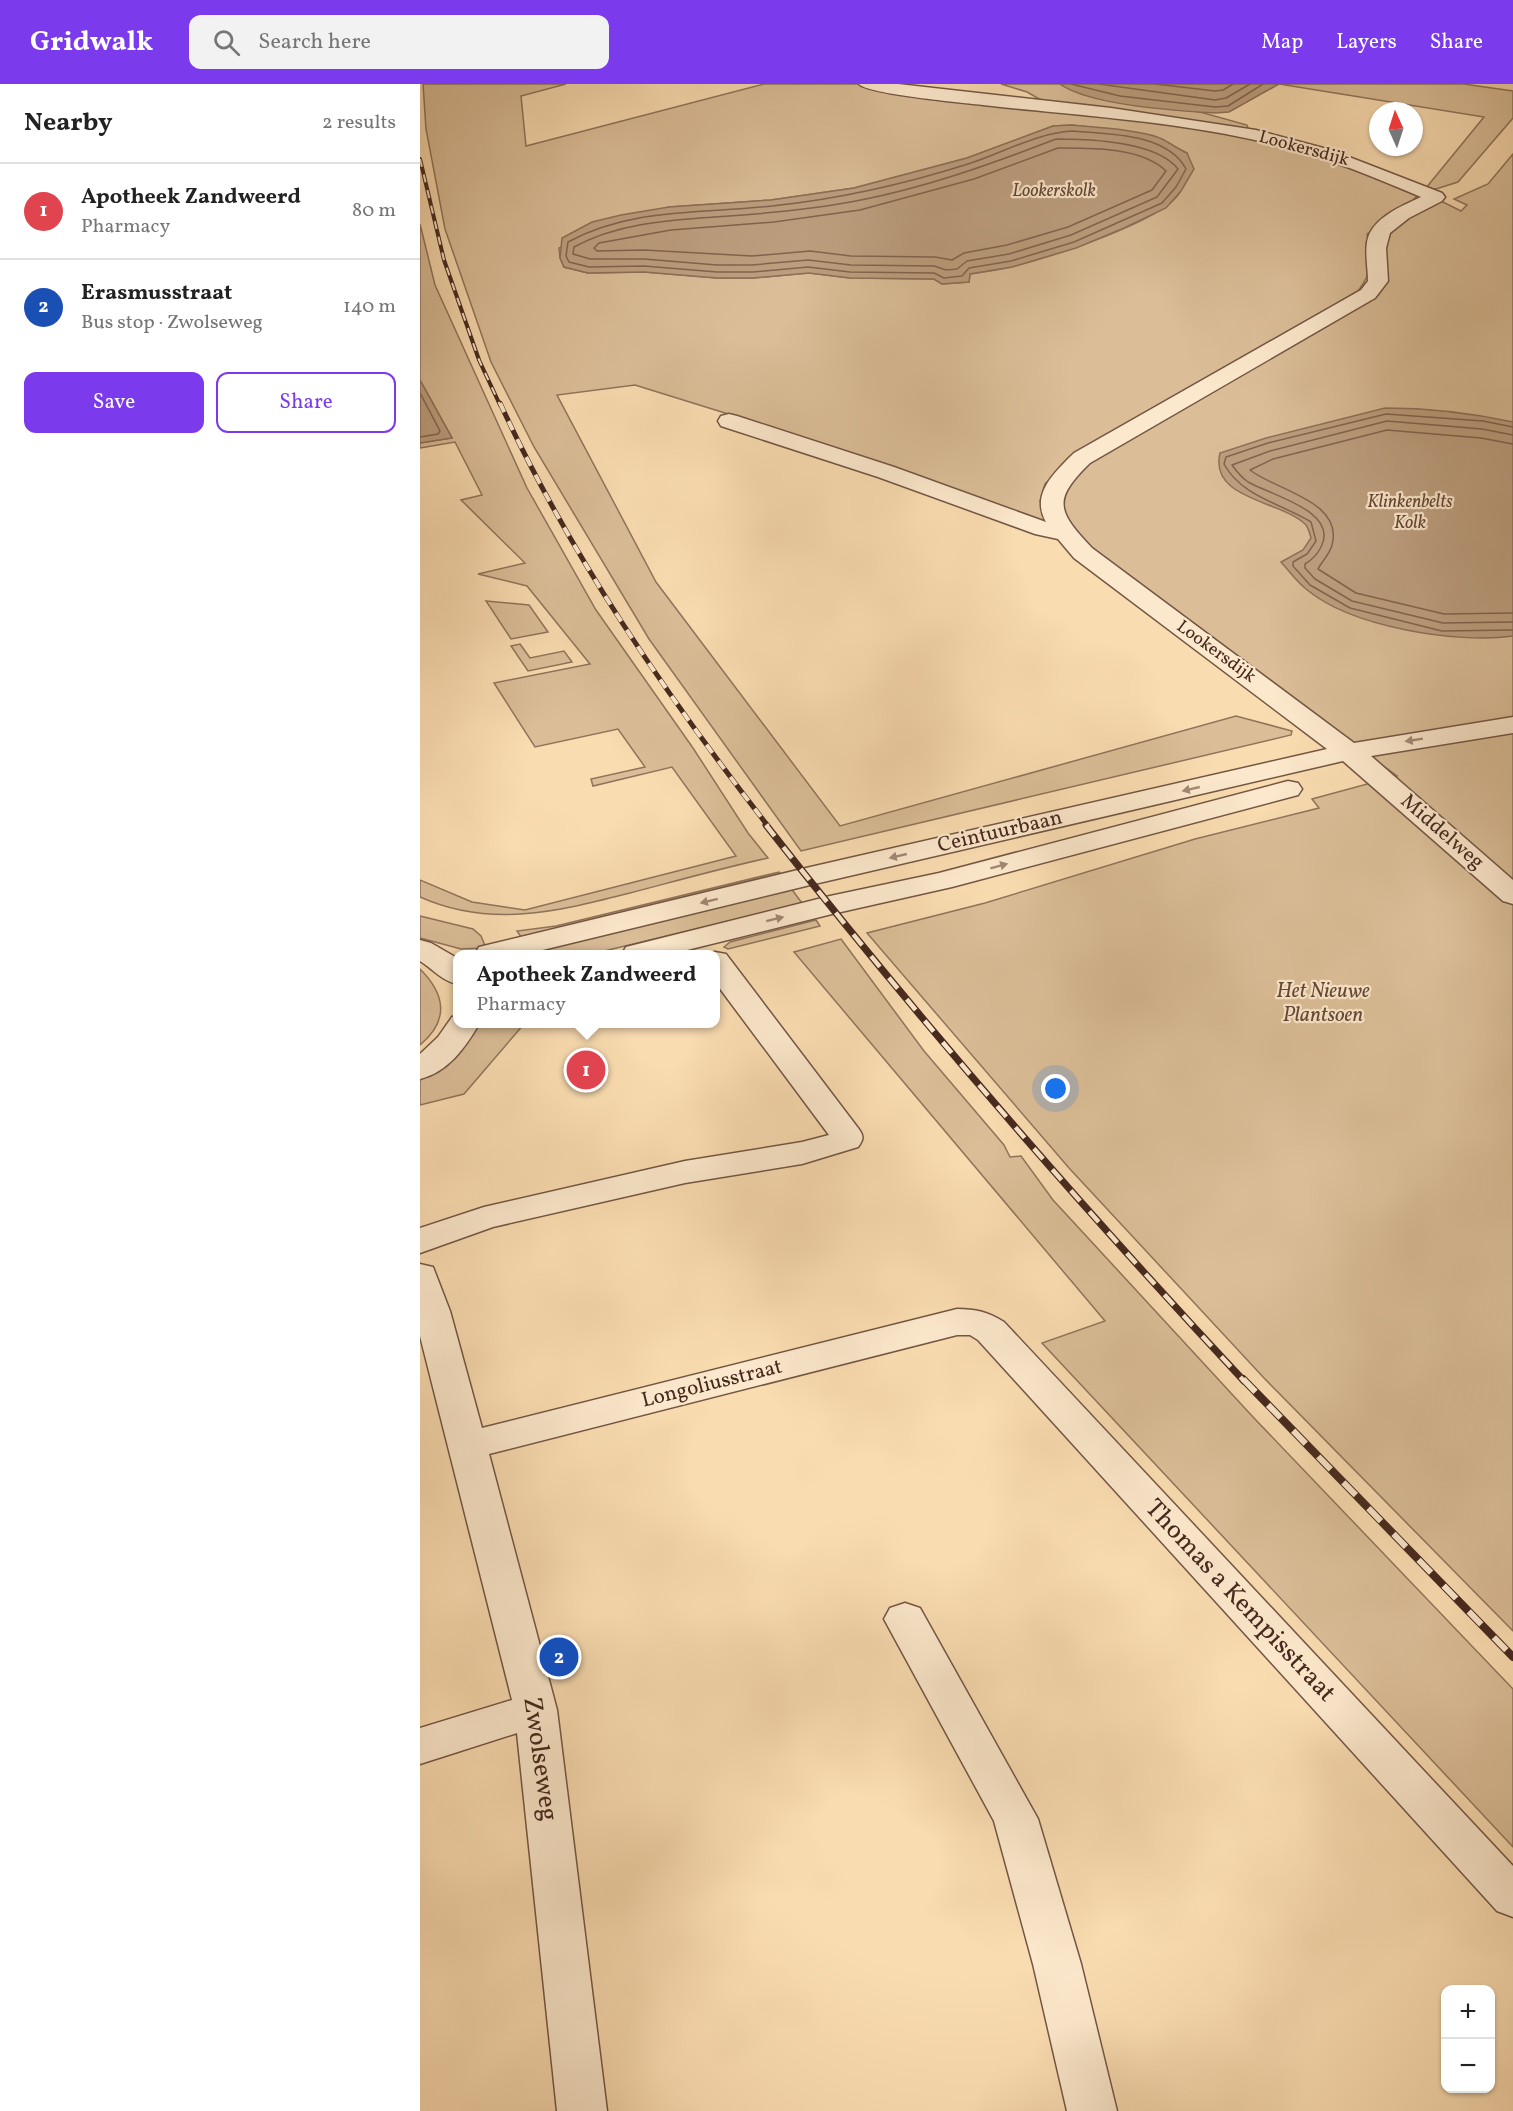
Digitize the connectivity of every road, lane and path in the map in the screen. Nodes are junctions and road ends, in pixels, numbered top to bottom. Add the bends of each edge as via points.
1 (867, 84) edge
2 (729, 421) dead end
3 (1064, 533) junction
4 (1513, 725) edge
5 (1513, 741) edge
6 (1348, 752) junction
7 (1371, 770) junction
8 (1513, 895) edge
9 (505, 950) edge
10 (711, 950) edge
11 (720, 967) edge
12 (460, 1028) edge
13 (420, 1069) edge
14 (420, 1241) edge
15 (420, 1276) edge
16 (957, 1322) joint
17 (467, 1446) junction
18 (905, 1619) dead end
19 (536, 1710) junction
20 (420, 1746) edge
21 (1513, 1897) edge
22 (582, 2111) edge
23 (1092, 2111) edge

1 - 3 street, Lookersdijk via 1258,135 1360,164 1436,197 1382,229 1377,239 1378,281 1368,294 1082,458 1051,496 1050,506
2 - 3 street
3 - 6 street, Lookersdijk via 1083,553
4 -> 6 street, Ceintuurbaan
5 - 7 street, Ceintuurbaan
6 - 7 street, Lookersdijk
6 -> 9 street, Ceintuurbaan
7 - 8 street, Middelweg
10 -> 7 street, Ceintuurbaan via 830,905
11 - 14 street via 846,1140 802,1153 685,1172 484,1218
12 - 13 street via 443,1052
15 - 17 street, Zwolseweg
16 - 17 street, Longoliusstraat
16 - 21 street, Thomas a Kempisstraat via 977,1322 991,1331
17 - 19 street, Zwolseweg
18 - 23 street via 1016,1819 1058,1964
19 - 20 street
19 - 22 street, Zwolseweg

